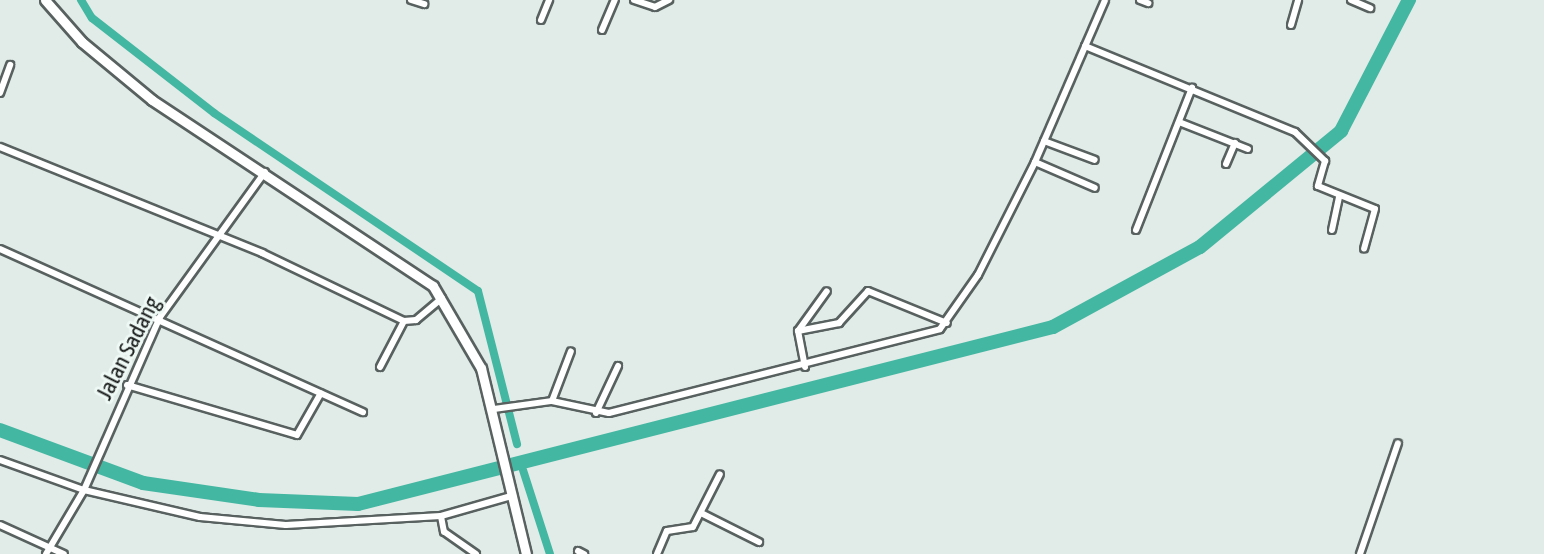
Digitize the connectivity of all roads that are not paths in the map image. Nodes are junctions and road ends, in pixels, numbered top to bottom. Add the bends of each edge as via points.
1 (45, 0) edge
2 (411, 0) edge
3 (549, 0) edge
4 (615, 0) edge
5 (669, 0) edge
6 (1105, 0) edge
7 (1140, 0) edge
8 (1298, 0) edge
9 (1351, 0) edge
10 (638, 1) edge
11 (1148, 3) dead end
12 (424, 4) dead end
13 (1370, 8) dead end
14 (541, 20) dead end
15 (1291, 25) dead end
16 (602, 30) dead end
17 (1085, 46) junction
18 (10, 65) dead end
19 (1192, 88) junction
20 (0, 93) edge
21 (1179, 122) junction
22 (1044, 141) junction
23 (1235, 144) junction
24 (0, 148) edge
25 (1248, 149) dead end
26 (1095, 160) dead end
27 (1035, 162) junction
28 (1226, 164) dead end
29 (265, 172) junction
30 (1095, 188) dead end
31 (1339, 195) junction
32 (1136, 230) dead end
33 (1332, 230) dead end
34 (219, 235) junction
35 (0, 249) edge
36 (1364, 249) dead end
37 (827, 291) dead end
38 (442, 298) junction
39 (160, 317) junction
40 (404, 321) junction
41 (947, 323) junction
42 (798, 331) junction
43 (571, 351) dead end
44 (618, 366) dead end
45 (805, 367) junction
46 (380, 368) dead end
47 (127, 385) junction
48 (320, 393) junction
49 (552, 401) junction
50 (498, 409) junction
51 (363, 412) dead end
52 (596, 413) junction
53 (1398, 443) dead end
54 (0, 460) edge
55 (720, 474) dead end
56 (83, 490) junction
57 (512, 496) junction
58 (701, 513) junction
59 (441, 516) junction
60 (0, 526) edge
61 (759, 542) dead end
62 (48, 551) edge
63 (64, 554) edge
64 (476, 554) edge
65 (526, 554) edge
66 (657, 554) edge
67 (1360, 554) edge

1 - 29 street via 82,42 152,100
2 - 12 street
3 - 14 street
4 - 16 street
5 - 10 street via 659,6
6 - 17 street
7 - 11 street
8 - 15 street
9 - 13 street
17 - 19 street
17 - 22 street
18 - 20 street
19 - 21 street
19 - 31 street via 1273,120 1314,149 1325,169 1317,184
21 - 23 street
21 - 32 street
22 - 26 street
22 - 27 street
23 - 25 street
23 - 28 street
24 - 34 street
27 - 30 street
27 - 41 street
29 - 34 street, Jalan Sadang
29 - 38 street via 399,258
31 - 33 street
31 - 36 street via 1375,209
34 - 39 street, Jalan Sadang
34 - 40 street
35 - 39 street
37 - 42 street
38 - 40 street via 416,320
38 - 50 street via 471,346
39 - 47 street, Jalan Sadang
39 - 48 street
40 - 46 street
41 - 42 street via 868,291 839,323
41 - 45 street via 919,337
42 - 45 street
43 - 49 street
44 - 52 street
45 - 52 street
47 - 48 street via 297,435
47 - 56 street, Jalan Sadang
48 - 51 street
49 - 50 street
49 - 52 street
50 - 57 street
53 - 67 street
54 - 56 street
55 - 58 street
56 - 59 street via 271,525
56 - 62 street, Jalan Sadang
57 - 59 street
57 - 65 street
58 - 61 street
58 - 66 street via 688,531 667,531
59 - 64 street via 444,532
60 - 62 street
62 - 63 street

